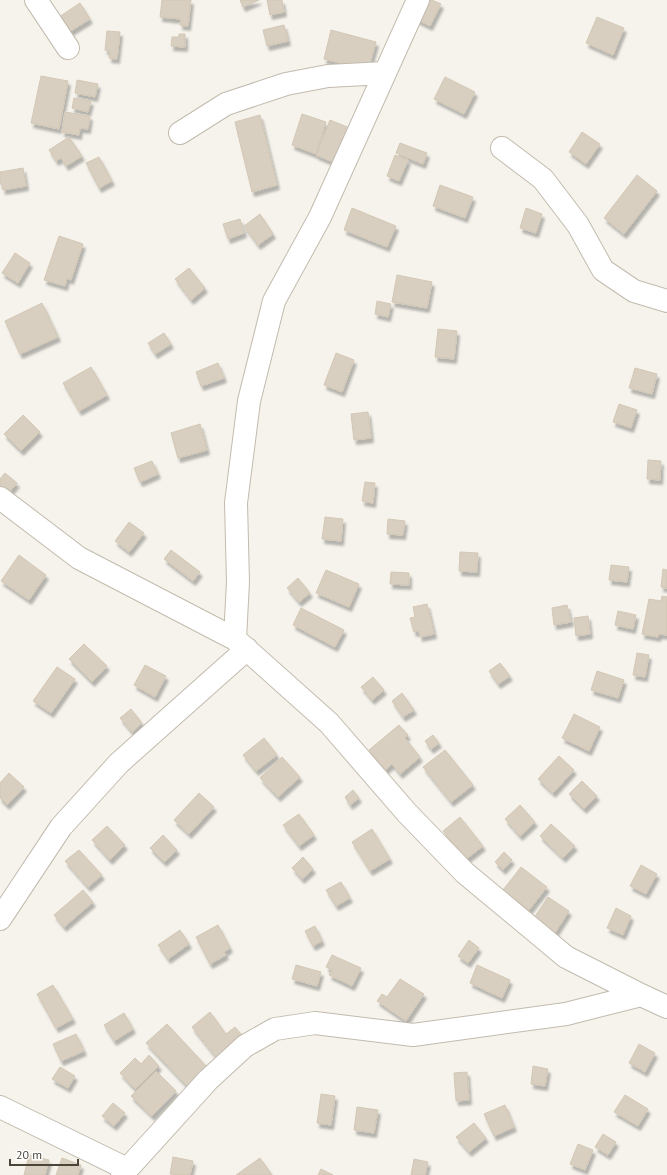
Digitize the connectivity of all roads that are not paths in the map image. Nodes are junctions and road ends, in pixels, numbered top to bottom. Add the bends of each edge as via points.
1 (36, 0) edge
2 (418, 0) edge
3 (68, 48) dead end
4 (385, 73) junction
5 (180, 133) dead end
6 (502, 148) dead end
7 (667, 301) edge
8 (0, 498) edge
9 (241, 644) junction
10 (0, 919) edge
11 (641, 995) junction
12 (667, 1007) edge
13 (0, 1107) edge
14 (132, 1170) edge

1 - 3 street
2 - 4 street
4 - 5 street via 328,76 286,84 226,104
4 - 9 street via 320,217 274,301 249,401 236,503
6 - 7 street via 543,179 578,225 602,270 634,291
8 - 9 street via 79,558
9 - 10 street via 119,763 61,827
9 - 11 street via 330,723 406,813 465,873 566,957
11 - 12 street
11 - 14 street via 566,1014 413,1035 314,1023 275,1029 245,1046 208,1080
13 - 14 street

